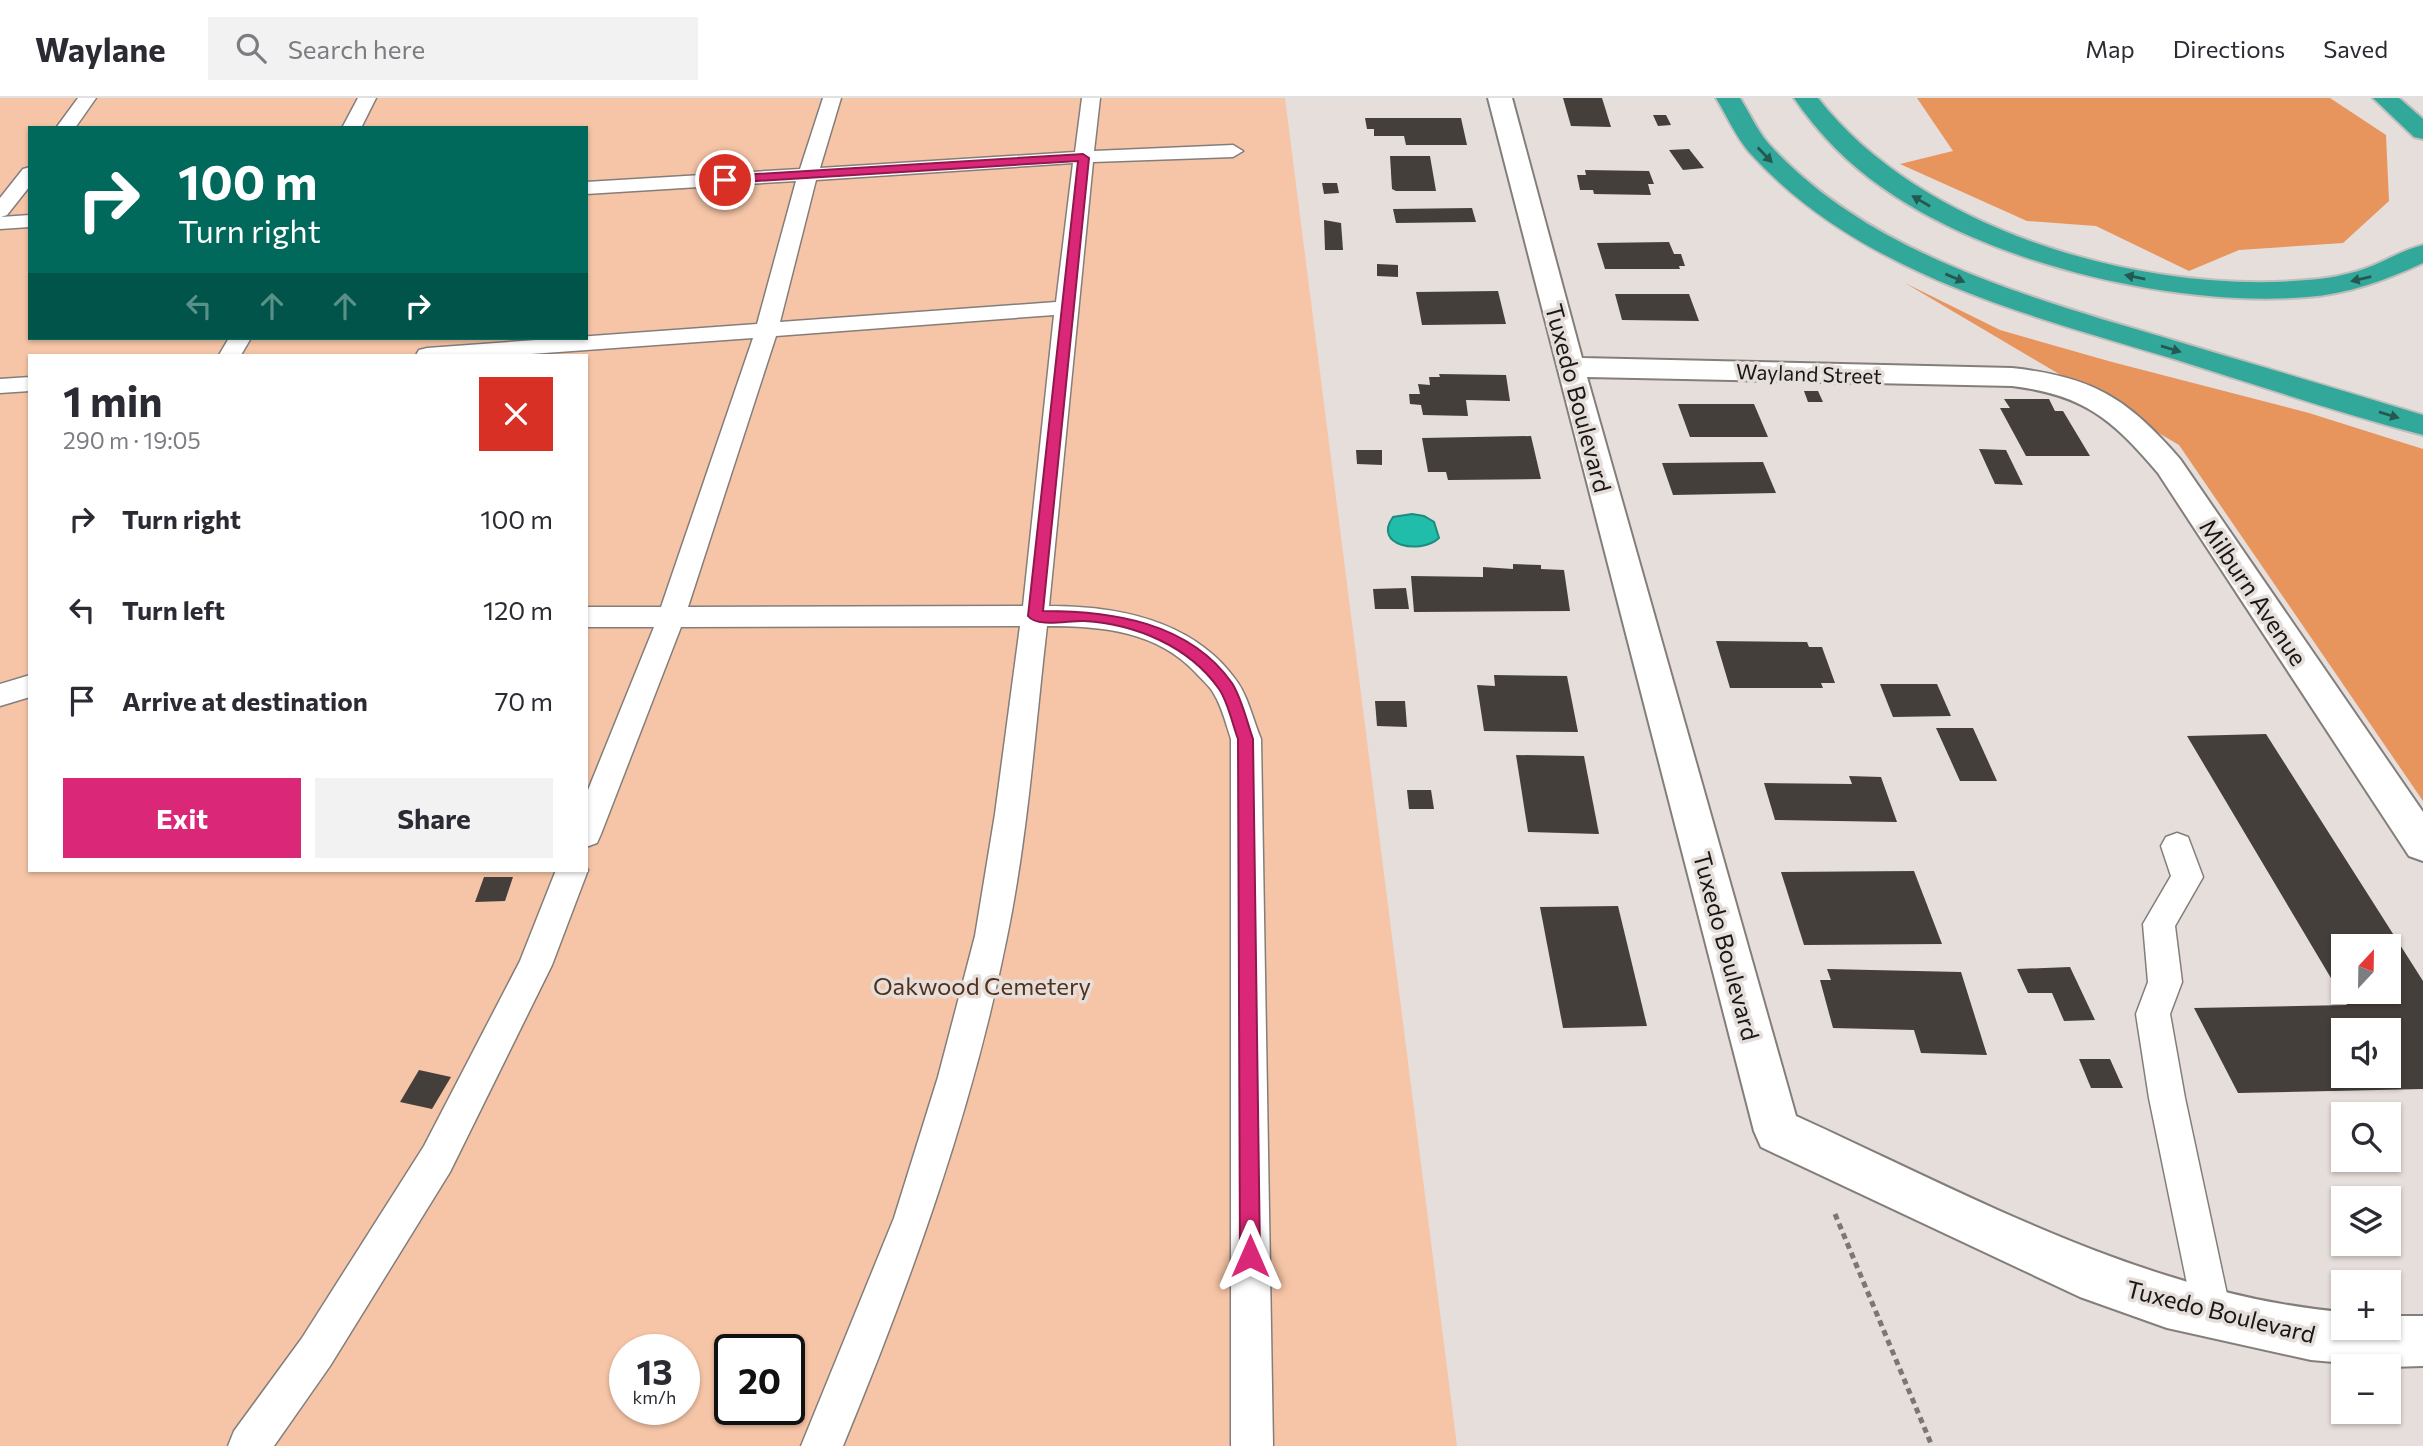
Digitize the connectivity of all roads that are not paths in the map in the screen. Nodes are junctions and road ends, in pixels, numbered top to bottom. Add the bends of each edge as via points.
1 (87, 98) edge
2 (367, 98) edge
3 (832, 98) edge
4 (1091, 98) edge
5 (1500, 98) edge
6 (1728, 98) edge
7 (1806, 98) edge
8 (2385, 98) edge
9 (66, 126) edge
10 (352, 126) edge
11 (2423, 132) edge
12 (1233, 151) dead end
13 (1083, 158) junction
14 (808, 175) junction
15 (28, 176) edge
16 (588, 188) edge
17 (0, 211) edge
18 (28, 221) edge
19 (0, 223) edge
20 (2423, 253) edge
21 (1066, 308) junction
22 (767, 328) junction
23 (440, 354) edge
24 (1570, 367) junction
25 (2049, 381) joint
26 (28, 384) edge
27 (0, 386) edge
28 (2423, 425) edge
29 (672, 615) junction
30 (1035, 616) junction
31 (588, 617) edge
32 (28, 687) edge
33 (0, 695) edge
34 (588, 829) edge
35 (2423, 844) edge
36 (2177, 846) dead end
37 (571, 872) edge
38 (2212, 1313) junction
39 (2423, 1341) edge
40 (249, 1446) edge
41 (822, 1446) edge
42 (1252, 1446) edge

1 - 9 lane
2 - 10 lane
3 - 14 lane
4 - 13 lane
5 - 24 street, Tuxedo Boulevard
6 -> 28 highway via 1757,146 1800,187 1852,224 1924,264 2022,303
20 -> 7 highway via 2359,280 2277,290 2171,283 2100,270 2015,244 1923,203 1838,137
8 - 11 highway
12 - 13 lane
13 - 14 lane
13 - 21 lane
14 - 16 lane
14 - 22 lane
15 - 17 lane
18 - 19 lane
21 - 22 lane
21 - 30 lane
22 - 23 lane
22 - 29 lane
24 - 25 street, Wayland Street
24 - 38 street, Tuxedo Boulevard via 1777,1131 2098,1279
25 - 35 street, Milburn Avenue via 2072,387 2123,416 2169,466
26 - 27 lane
29 - 30 lane
29 - 31 lane
29 - 34 lane
30 - 41 lane via 990,936 955,1077 912,1218
30 - 42 lane via 1127,622 1194,653 1226,687 1245,739
32 - 33 lane
36 - 38 lane via 2187,877 2159,924 2165,982 2153,1014
37 - 40 lane via 535,965 437,1159 316,1352
38 - 39 street, Tuxedo Boulevard via 2311,1335

